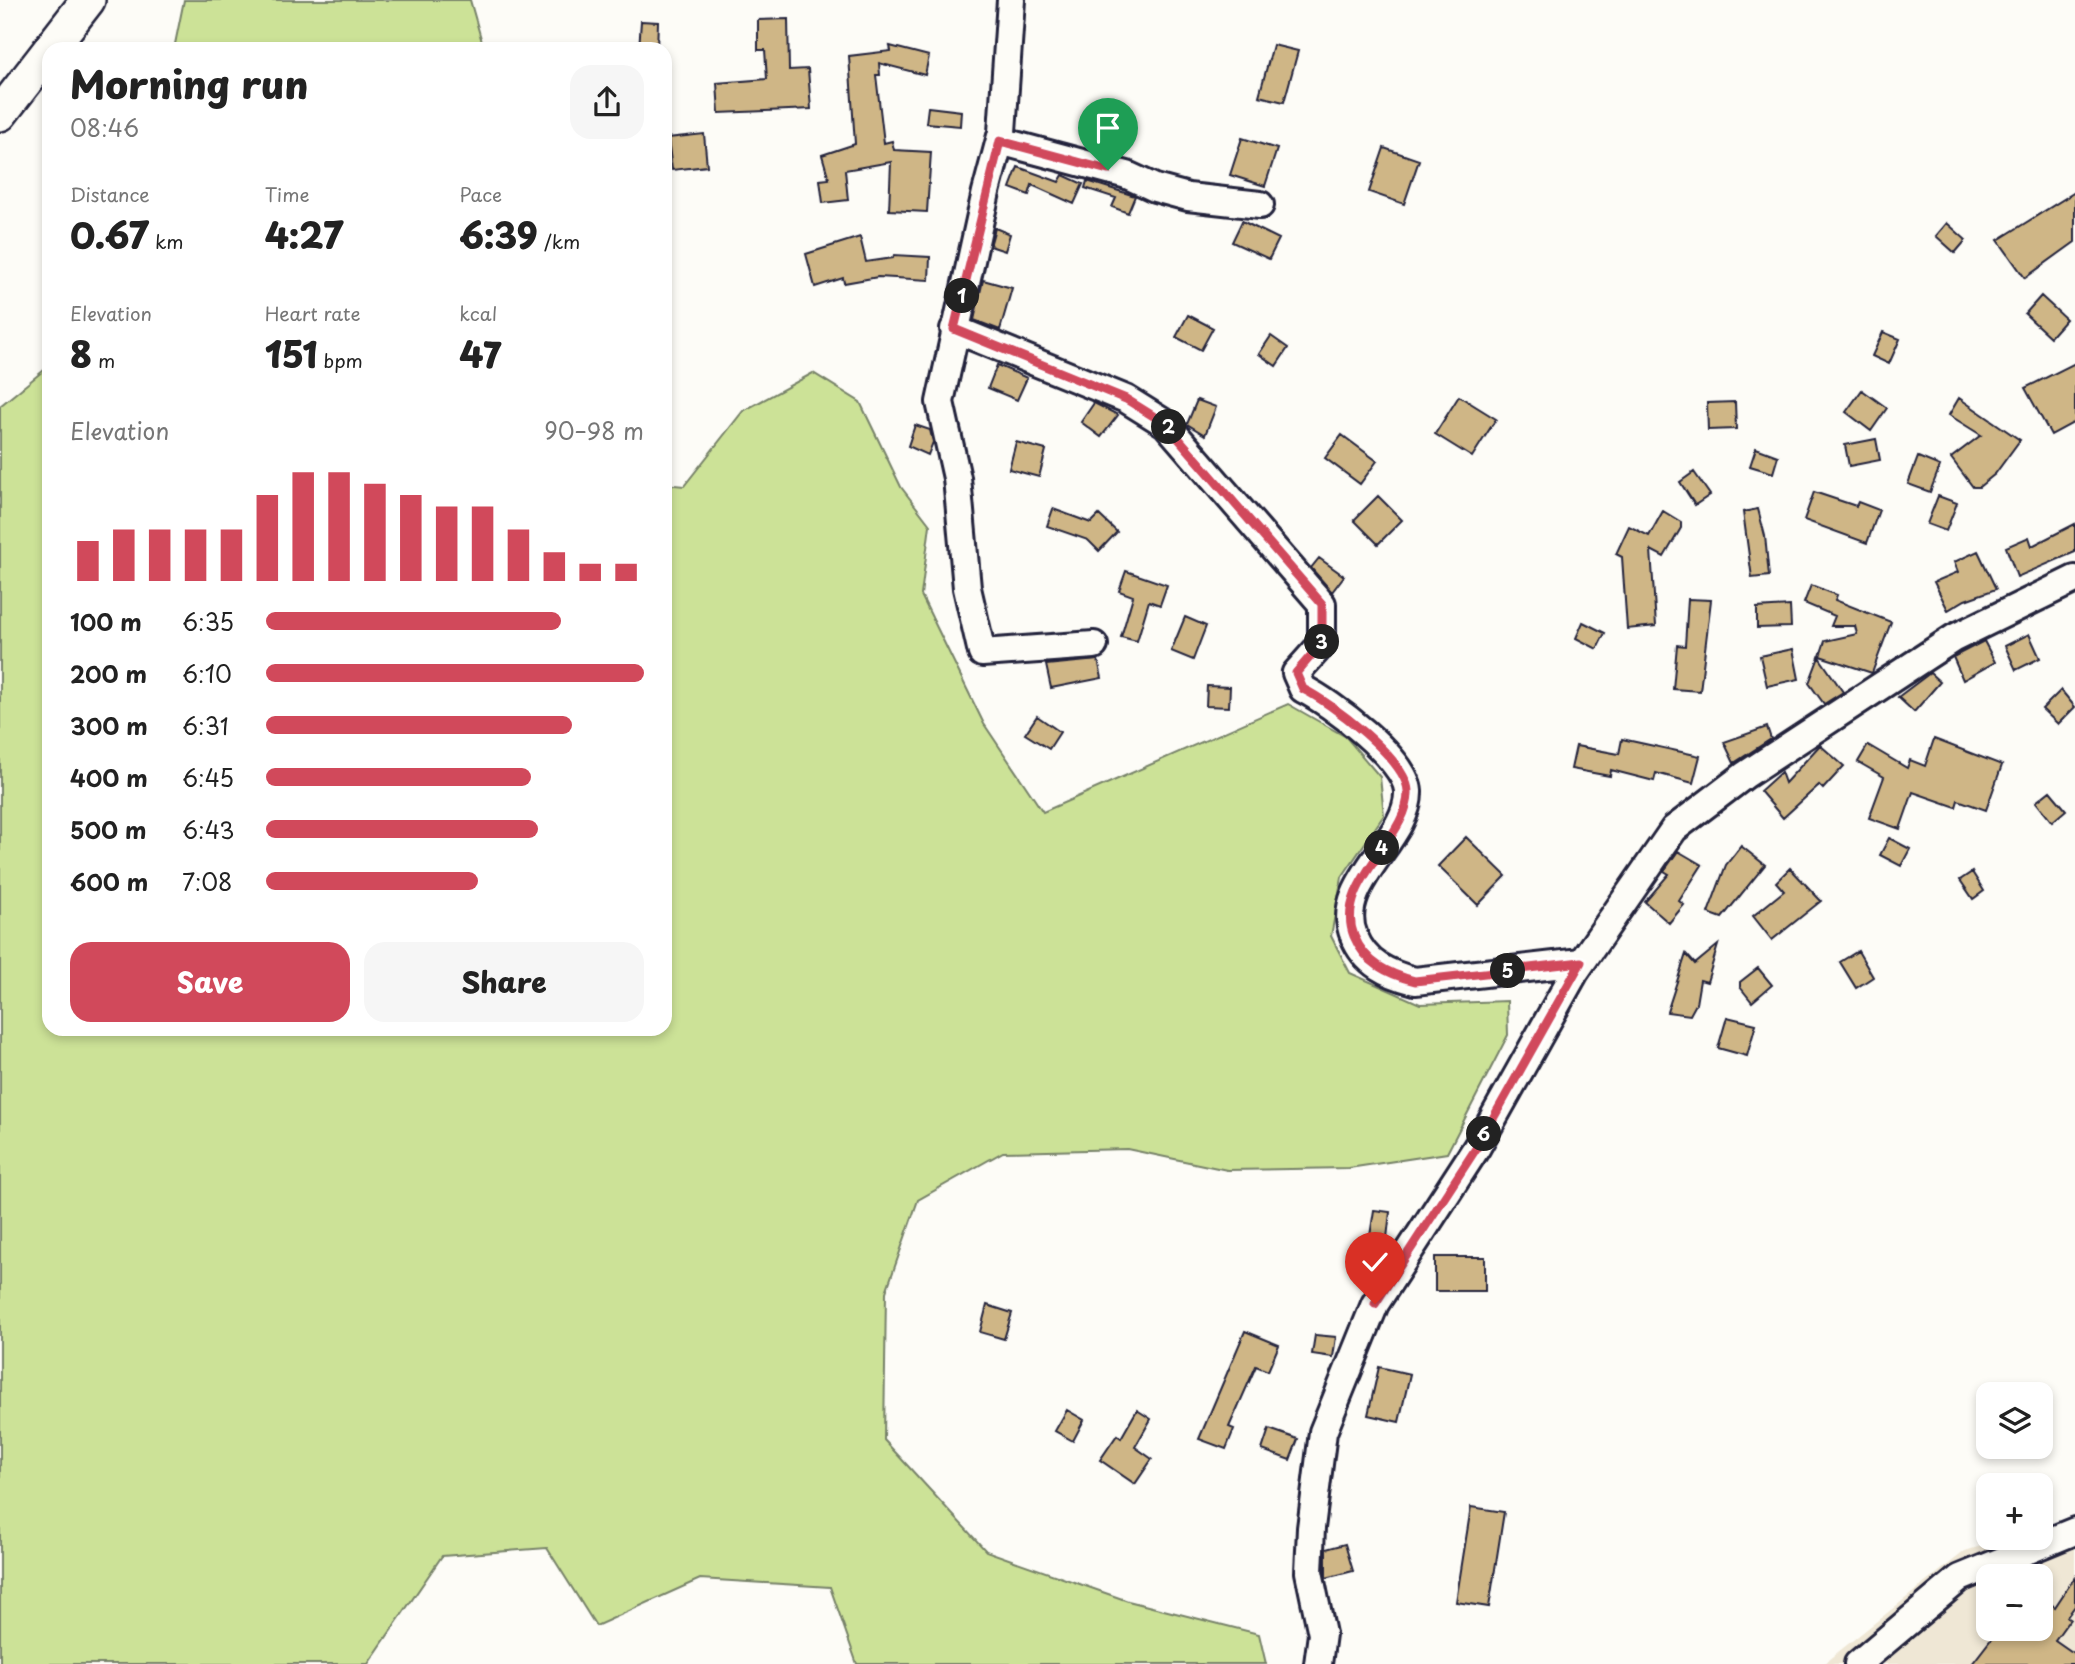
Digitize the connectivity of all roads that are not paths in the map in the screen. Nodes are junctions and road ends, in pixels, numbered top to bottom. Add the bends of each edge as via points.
1 (88, 0) edge
2 (1011, 0) edge
3 (56, 42) edge
4 (42, 60) edge
5 (0, 114) edge
6 (1000, 141) junction
7 (1260, 205) dead end
8 (954, 329) junction
9 (2075, 579) edge
10 (1094, 645) dead end
11 (1581, 962) junction
12 (2075, 1531) edge
13 (1318, 1664) edge
14 (1858, 1664) edge

1 - 3 main road
2 - 6 street
4 - 5 main road
6 - 7 street via 1127,175 1188,197
6 - 8 street
8 - 10 street via 940,402 957,478 967,587 982,653
8 - 11 street via 1126,399 1166,424 1322,604 1322,643 1296,673 1303,689 1321,697 1396,762 1408,790 1400,818 1353,896 1348,923 1360,952 1388,974 1415,981
9 - 11 street via 1954,638 1745,775 1674,829
11 - 13 street via 1477,1147 1375,1304 1323,1432 1309,1572 1322,1634
12 - 14 street via 1960,1578

